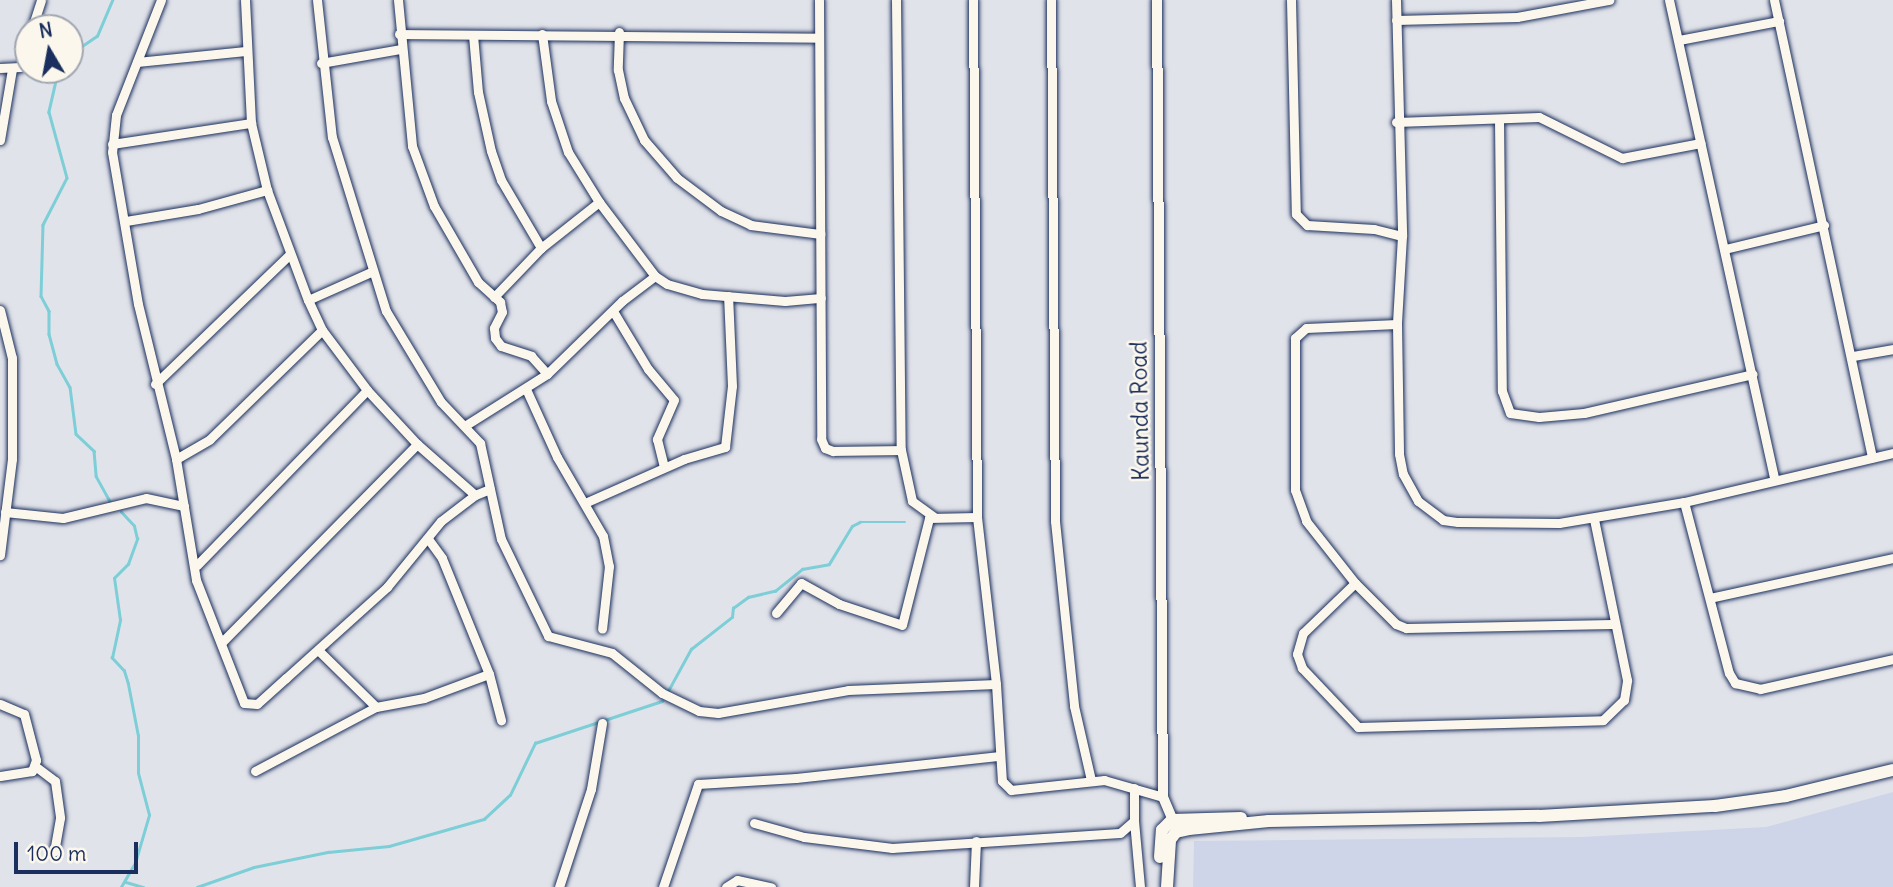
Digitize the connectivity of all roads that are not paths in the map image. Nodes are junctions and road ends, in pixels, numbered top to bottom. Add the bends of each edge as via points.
1 (161, 0) edge
2 (245, 0) edge
3 (317, 0) edge
4 (398, 0) edge
5 (819, 0) edge
6 (896, 0) edge
7 (973, 0) edge
8 (1051, 0) edge
9 (1157, 0) edge
10 (1292, 0) edge
11 (1396, 0) edge
12 (1609, 0) edge
13 (1669, 0) edge
14 (1774, 0) edge
15 (1396, 20) junction
16 (1779, 21) junction
17 (619, 32) junction
18 (399, 34) junction
19 (542, 34) junction
20 (473, 35) junction
21 (818, 38) junction
22 (1679, 40) junction
23 (400, 49) junction
24 (245, 51) junction
25 (137, 62) junction
26 (321, 63) junction
27 (0, 68) edge
28 (12, 69) joint
29 (1499, 119) junction
30 (1396, 122) junction
31 (251, 123) junction
32 (0, 140) edge
33 (1701, 143) junction
34 (112, 144) junction
35 (267, 190) junction
36 (599, 202) junction
37 (126, 220) junction
38 (1824, 225) junction
39 (820, 234) junction
40 (1402, 236) junction
41 (541, 248) junction
42 (1724, 249) junction
43 (289, 255) junction
44 (373, 271) junction
45 (655, 276) junction
46 (729, 296) junction
47 (494, 297) junction
48 (821, 298) junction
49 (308, 300) junction
50 (0, 310) edge
51 (613, 311) junction
52 (1397, 324) junction
53 (322, 330) junction
54 (1893, 349) edge
55 (1853, 356) junction
56 (547, 374) junction
57 (1753, 374) junction
58 (155, 384) junction
59 (526, 389) junction
60 (367, 390) junction
61 (466, 425) junction
62 (417, 444) junction
63 (901, 450) junction
64 (1893, 453) edge
65 (1871, 458) junction
66 (176, 459) junction
67 (664, 467) junction
68 (1774, 479) junction
69 (490, 489) junction
70 (475, 495) junction
71 (587, 502) junction
72 (1684, 502) junction
73 (184, 506) junction
74 (4, 508) edge
75 (933, 516) junction
76 (977, 517) junction
77 (1594, 519) junction
78 (428, 539) junction
79 (0, 555) edge
80 (1893, 558) edge
81 (197, 565) junction
82 (1355, 583) junction
83 (1710, 598) junction
84 (776, 614) dead end
85 (1612, 624) junction
86 (602, 629) dead end
87 (222, 642) junction
88 (318, 650) junction
89 (1893, 659) edge
90 (489, 674) junction
91 (996, 684) junction
92 (0, 704) edge
93 (376, 708) junction
94 (501, 720) dead end
95 (602, 723) dead end
96 (1000, 756) junction
97 (35, 766) junction
98 (1893, 770) edge
99 (255, 771) dead end
100 (0, 776) edge
101 (1091, 780) junction
102 (1134, 788) junction
103 (1163, 797) junction
104 (1134, 821) junction
105 (754, 822) dead end
106 (1182, 824) junction
107 (976, 841) junction
108 (54, 851) dead end
109 (559, 887) edge
110 (663, 887) edge
111 (726, 887) edge
112 (771, 887) edge
113 (974, 887) edge
114 (1140, 887) edge
115 (1160, 887) edge
116 (1167, 887) edge

1 - 25 street
2 - 24 street
3 - 26 street
4 - 18 street
5 - 21 street
6 - 63 street
7 - 76 street
8 - 101 street via 1055,521 1074,706
9 - 103 street, Kaunda Road
10 - 40 street via 1296,214 1307,225 1374,229
11 - 15 street
12 - 15 street via 1517,17
13 - 22 street
14 - 16 street
15 - 30 street
16 - 22 street
16 - 38 street
17 - 19 street
17 - 21 street
17 - 39 street via 624,98 644,140 677,178 721,211 751,225
18 - 20 street
18 - 23 street
19 - 20 street
19 - 36 street via 548,86 561,133
20 - 41 street via 478,92 491,151 501,180
21 - 39 street
22 - 33 street
23 - 26 street
23 - 47 street via 410,134 420,168 457,248 478,282
24 - 25 street
24 - 31 street
25 - 34 street via 116,116
26 - 44 street via 336,153
27 - 28 street
28 - 32 street
29 - 30 street
29 - 33 street via 1539,117 1560,124 1615,158
29 - 57 street via 1502,391 1510,413 1527,417 1584,413
30 - 40 street
31 - 34 street
31 - 35 street
33 - 42 street
34 - 37 street
35 - 37 street via 198,209
35 - 43 street
36 - 41 street
36 - 45 street
37 - 58 street
38 - 42 street
38 - 55 street
39 - 48 street
40 - 52 street
41 - 47 street
42 - 57 street
43 - 49 street
43 - 58 street
44 - 49 street
44 - 61 street via 400,335 441,402
45 - 46 street via 682,290
45 - 51 street
46 - 48 street via 785,302
46 - 67 street via 732,386 725,447
47 - 56 street via 502,312 494,328 495,338 501,346 531,356
48 - 63 street via 825,448
49 - 53 street
50 - 74 street via 12,358 12,459
51 - 56 street
51 - 67 street via 640,358 674,400 657,439
52 - 77 street via 1399,454 1403,474 1418,501 1443,520 1458,522
52 - 82 street via 1320,326 1306,328 1295,338 1296,501
53 - 60 street
53 - 66 street via 210,439
54 - 55 street
55 - 65 street
56 - 59 street
57 - 68 street
58 - 66 street
59 - 61 street
59 - 71 street via 556,457
60 - 62 street
60 - 81 street
61 - 69 street via 485,454
62 - 70 street
62 - 87 street
63 - 75 street via 912,501
64 - 65 street
65 - 68 street
66 - 73 street
67 - 71 street
68 - 72 street
69 - 70 street
69 - 91 street via 501,539 542,629 558,640 612,653 684,706 718,712 848,690
70 - 78 street via 441,521
71 - 86 street via 603,536 608,566
72 - 77 street
72 - 83 street
73 - 74 street via 146,498 62,518
73 - 81 street
74 - 79 street
75 - 76 street
75 - 84 street via 927,522 904,624 883,622 850,609 801,583
76 - 91 street
77 - 85 street
78 - 88 street via 387,587
78 - 90 street via 442,558
80 - 83 street
81 - 87 street via 196,580
82 - 85 street via 1396,624 1406,628
82 - 85 street via 1303,633 1297,654 1302,668 1350,723 1365,728 1603,720 1624,700 1626,690
83 - 89 street via 1729,673 1735,683 1750,690
87 - 88 street via 242,699 249,705
88 - 93 street
90 - 93 street via 424,698
90 - 94 street
91 - 96 street
92 - 97 street via 24,714
93 - 99 street
95 - 109 street via 591,789
96 - 101 street via 1007,789
96 - 110 street via 698,784
97 - 100 street via 26,774
97 - 108 street via 55,781 60,818
98 - 106 main road via 1797,793 1715,806 1525,816
101 - 102 street
102 - 103 street
102 - 104 street
103 - 106 street, Kaunda Road
104 - 107 street via 1120,833
104 - 114 street
105 - 107 street via 860,846
106 - 115 main road via 1160,835
106 - 116 main road via 1168,847
107 - 113 street
111 - 112 street via 737,880

